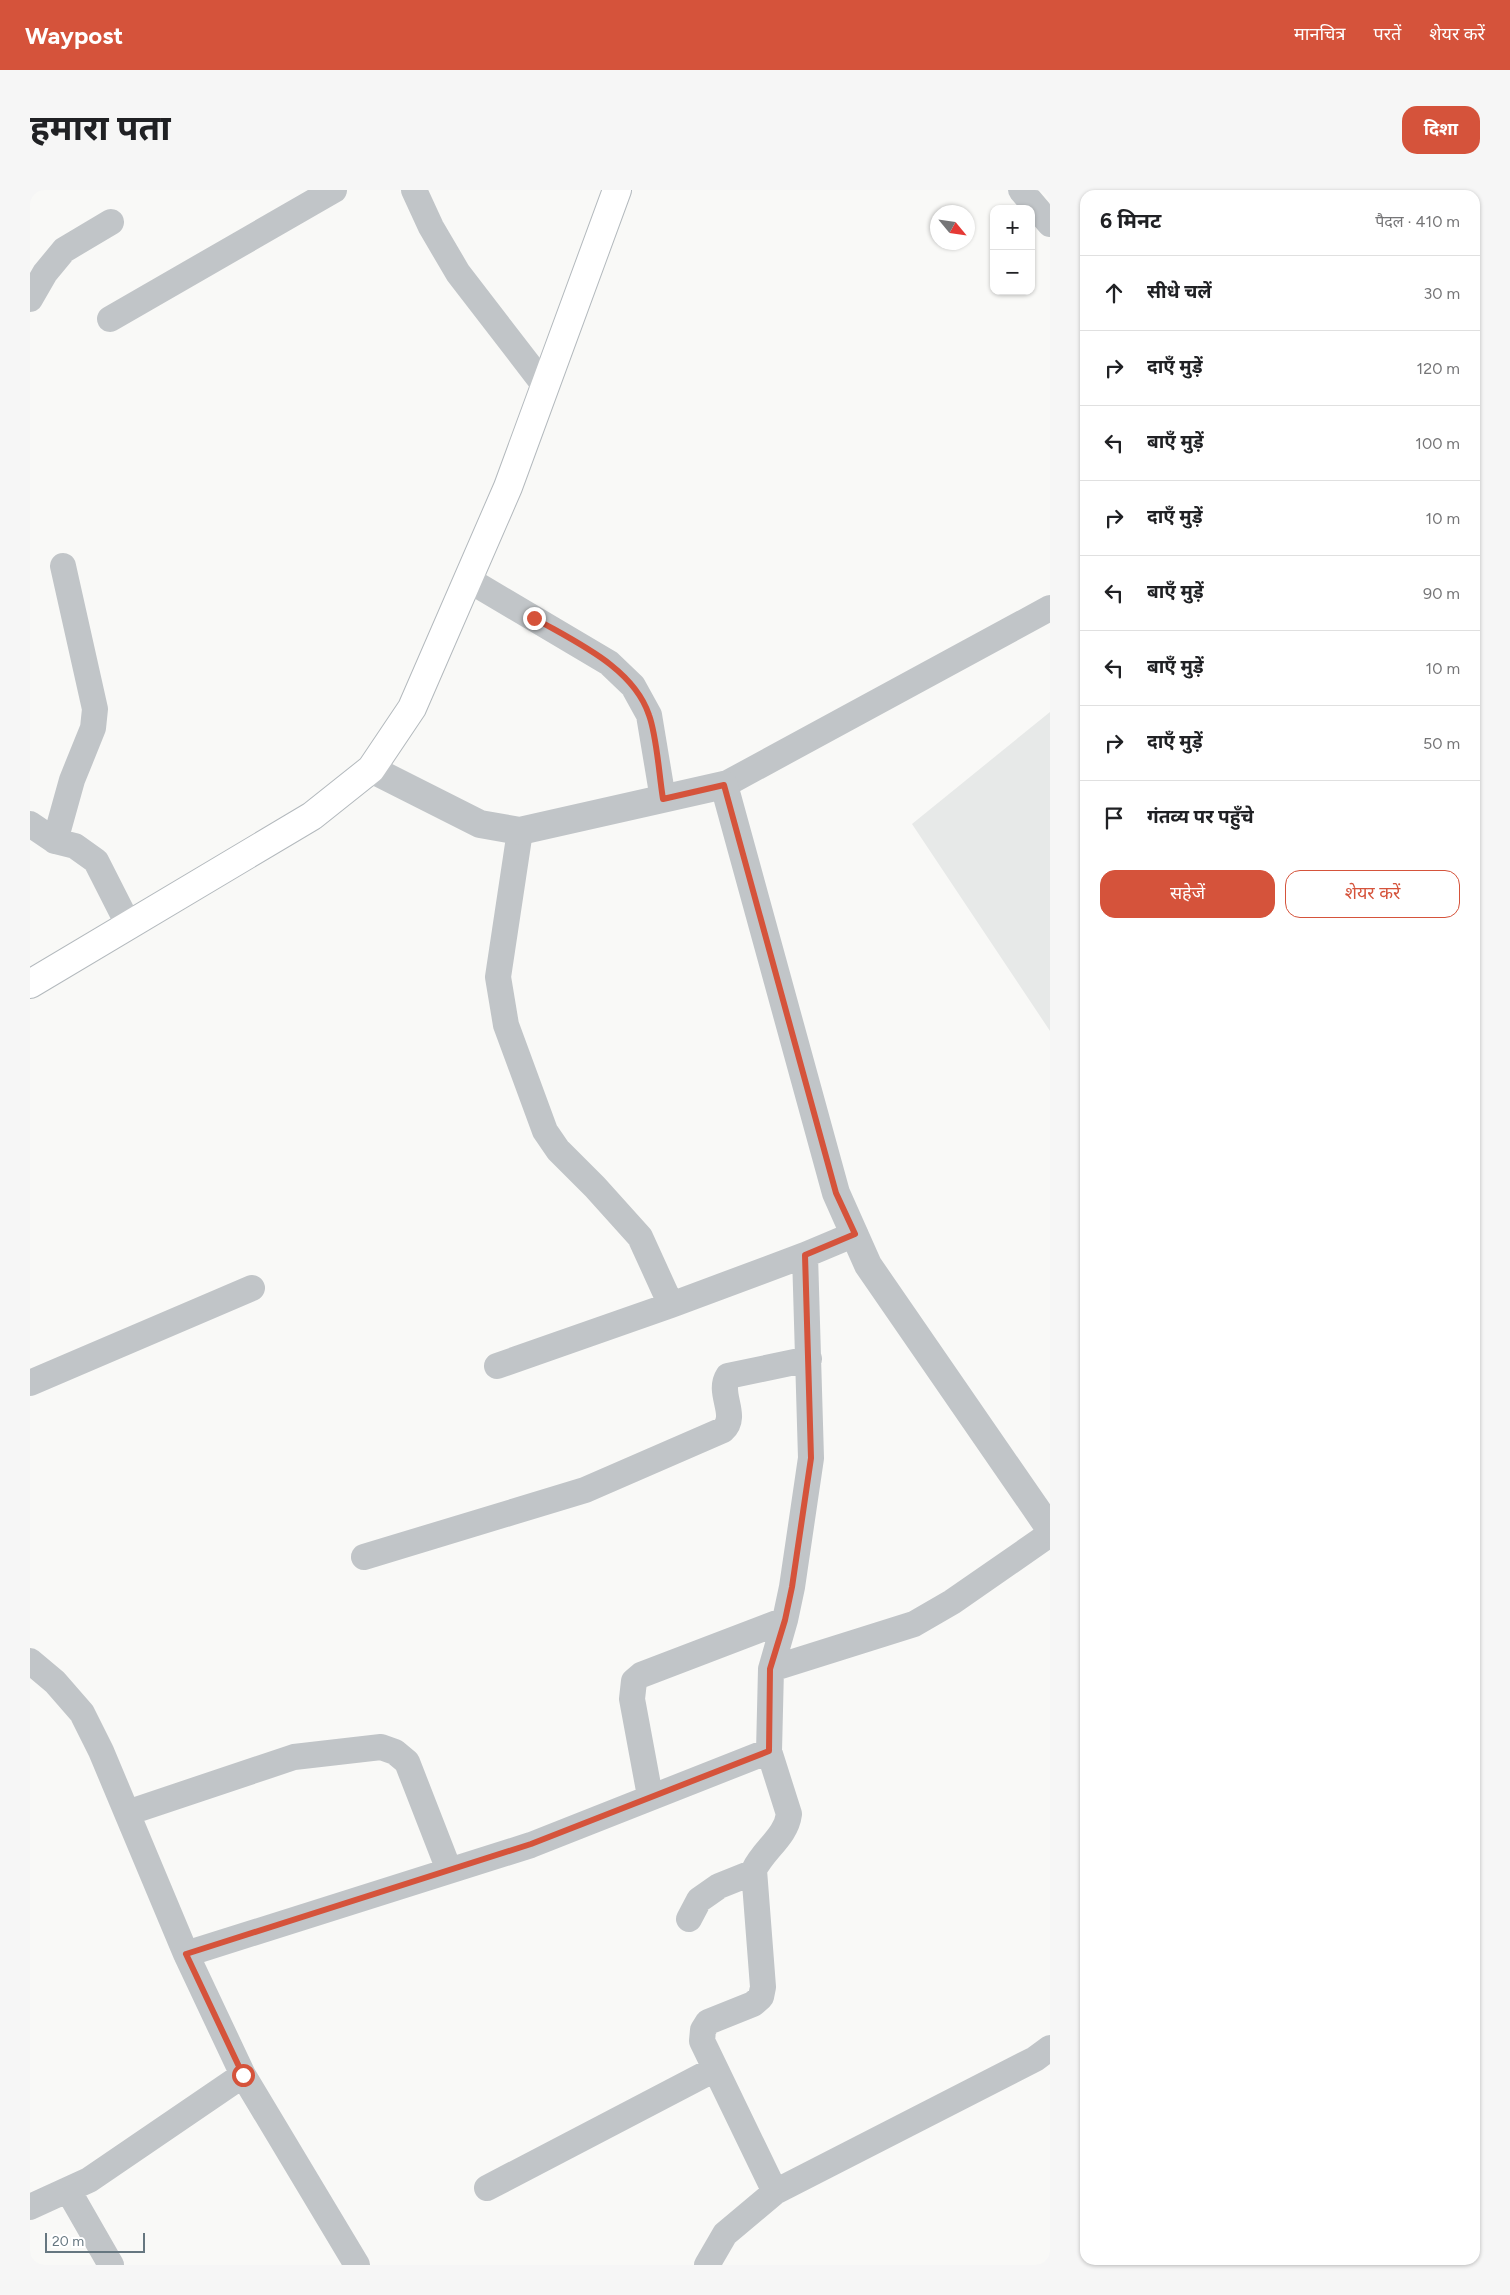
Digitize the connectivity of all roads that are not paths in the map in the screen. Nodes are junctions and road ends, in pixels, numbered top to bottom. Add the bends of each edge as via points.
1 (334, 190) edge
2 (414, 190) edge
3 (617, 190) edge
4 (1021, 190) edge
5 (111, 222) dead end
6 (1050, 224) edge
7 (30, 300) edge
8 (110, 319) dead end
9 (545, 386) junction
10 (63, 566) dead end
11 (469, 580) junction
12 (1050, 608) edge
13 (372, 769) junction
14 (724, 785) junction
15 (663, 799) junction
16 (30, 824) edge
17 (520, 831) junction
18 (55, 841) junction
19 (129, 926) junction
20 (30, 984) edge
21 (855, 1234) junction
22 (805, 1255) junction
23 (252, 1288) dead end
24 (672, 1305) junction
25 (809, 1359) junction
26 (497, 1366) dead end
27 (30, 1383) edge
28 (1050, 1529) edge
29 (1050, 1534) edge
30 (364, 1557) dead end
31 (785, 1620) junction
32 (30, 1661) edge
33 (770, 1669) junction
34 (769, 1751) junction
35 (650, 1796) junction
36 (127, 1813) junction
37 (449, 1870) junction
38 (754, 1872) junction
39 (689, 1919) dead end
40 (186, 1954) junction
41 (1050, 2048) edge
42 (715, 2069) junction
43 (243, 2075) junction
44 (487, 2188) dead end
45 (68, 2190) junction
46 (775, 2192) junction
47 (30, 2207) edge
48 (112, 2265) edge
49 (357, 2265) edge
50 (707, 2265) edge

1 - 8 street
2 - 9 street via 430,227 458,273
3 - 9 main road
4 - 6 street
5 - 7 street via 64,250 45,273
9 - 11 main road
10 - 18 street via 95,709 93,728 72,780
11 - 13 main road via 412,708
11 - 15 street via 609,663 633,686 649,715
12 - 14 street
13 - 17 street via 480,824
13 - 19 main road via 312,816
14 - 15 street
14 - 21 street via 836,1193
15 - 17 street
16 - 18 street
17 - 24 street via 498,977 506,1025 545,1131 558,1150 640,1237
18 - 19 street via 75,846 96,861
19 - 20 main road
21 - 22 street
21 - 28 street via 868,1265
22 - 24 street
22 - 25 street
23 - 27 street
24 - 26 street
25 - 30 street via 728,1376 724,1390 730,1418 723,1430 585,1490
25 - 31 street via 811,1458
29 - 33 street via 952,1602 914,1624
31 - 33 street
31 - 35 street via 641,1675 634,1681 632,1699
32 - 36 street via 55,1682 82,1713
33 - 34 street
34 - 35 street
34 - 38 street via 789,1814 788,1824 760,1858
35 - 37 street via 531,1844
36 - 37 street via 294,1757 382,1747 407,1762
36 - 40 street
37 - 40 street
38 - 39 street via 719,1886 699,1900
38 - 42 street via 763,1987 761,1997 753,2004 708,2022 703,2030 702,2041
40 - 43 street
41 - 46 street via 1035,2059
42 - 44 street
42 - 46 street
43 - 45 street via 89,2180
43 - 49 street
45 - 47 street
45 - 48 street
46 - 50 street via 726,2234

